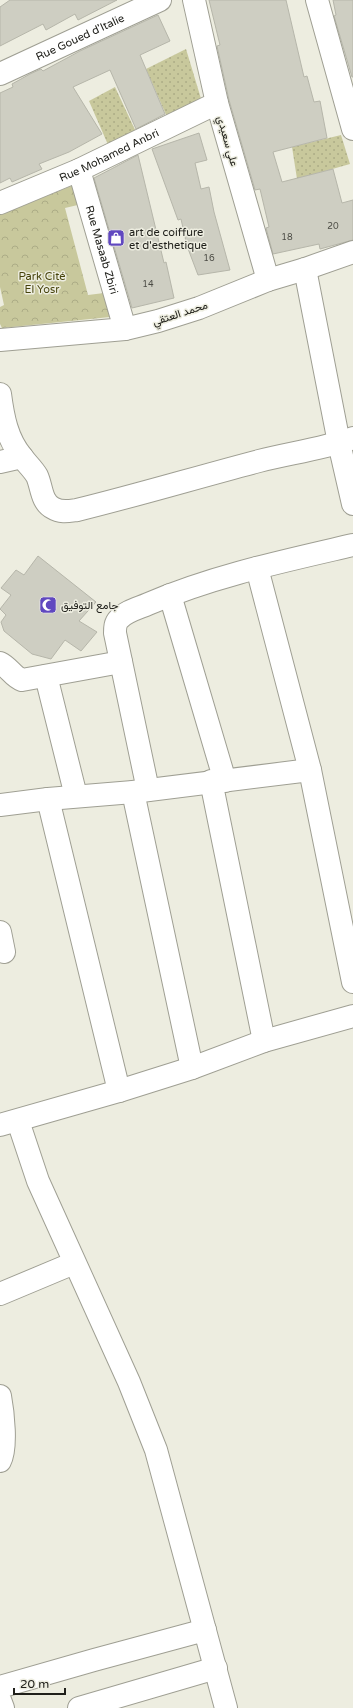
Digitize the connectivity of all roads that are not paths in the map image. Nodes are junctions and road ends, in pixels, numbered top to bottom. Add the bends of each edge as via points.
1 (194, 0) edge
2 (317, 0) edge
3 (150, 2) edge
4 (0, 74) edge
5 (217, 103) junction
6 (353, 129) edge
7 (79, 170) junction
8 (0, 203) edge
9 (353, 252) edge
10 (305, 270) junction
11 (268, 280) junction
12 (125, 329) junction
13 (0, 340) edge
14 (0, 394) edge
15 (346, 441) edge
16 (22, 457) junction
17 (0, 462) edge
18 (353, 504) edge
19 (353, 545) edge
20 (257, 568) junction
21 (170, 595) junction
22 (121, 662) junction
23 (0, 663) edge
24 (46, 676) junction
25 (310, 770) junction
26 (218, 781) junction
27 (141, 791) junction
28 (76, 796) junction
29 (48, 799) junction
30 (0, 805) edge
31 (353, 982) edge
32 (353, 1016) edge
33 (264, 1040) junction
34 (192, 1068) junction
35 (120, 1091) junction
36 (9, 1123) edge
37 (74, 1263) junction
38 (0, 1294) edge
39 (0, 1396) edge
40 (0, 1461) edge
41 (205, 1630) junction
42 (216, 1668) junction
43 (0, 1686) edge
44 (0, 1700) edge
45 (3, 1708) edge
46 (79, 1708) edge
47 (226, 1708) edge

1 - 5 street, علي سعيدي
2 - 6 street
3 - 4 street, Rue Goued d'Italie
5 - 7 street, Rue Mohamed Anbri
5 - 11 street, علي سعيدي
7 - 8 street, Rue Mohamed Anbri
7 - 12 street, Rue Masaab Zbiri
9 - 10 street, محمد العتقي
10 - 11 street, محمد العتقي
10 - 15 street
11 - 12 street, محمد العتقي via 199,308
12 - 13 street, محمد العتقي
14 - 16 street via 6,429
15 - 16 street via 63,512 45,501 38,479
15 - 18 street
16 - 17 street
19 - 20 street
20 - 21 street
20 - 25 street
21 - 22 street via 130,612 118,620 115,634
21 - 26 street
22 - 24 street
22 - 27 street
23 - 24 street via 18,679
24 - 28 street
25 - 26 street
25 - 31 street
26 - 27 street
26 - 33 street
27 - 28 street
27 - 34 street
28 - 29 street
29 - 30 street
29 - 35 street
32 - 33 street
33 - 34 street
34 - 35 street
35 - 36 street
36 - 37 street
37 - 38 street
37 - 41 street via 129,1382 156,1450
39 - 40 street via 3,1441
41 - 42 street
41 - 43 street
42 - 46 street
42 - 47 street
44 - 45 street

